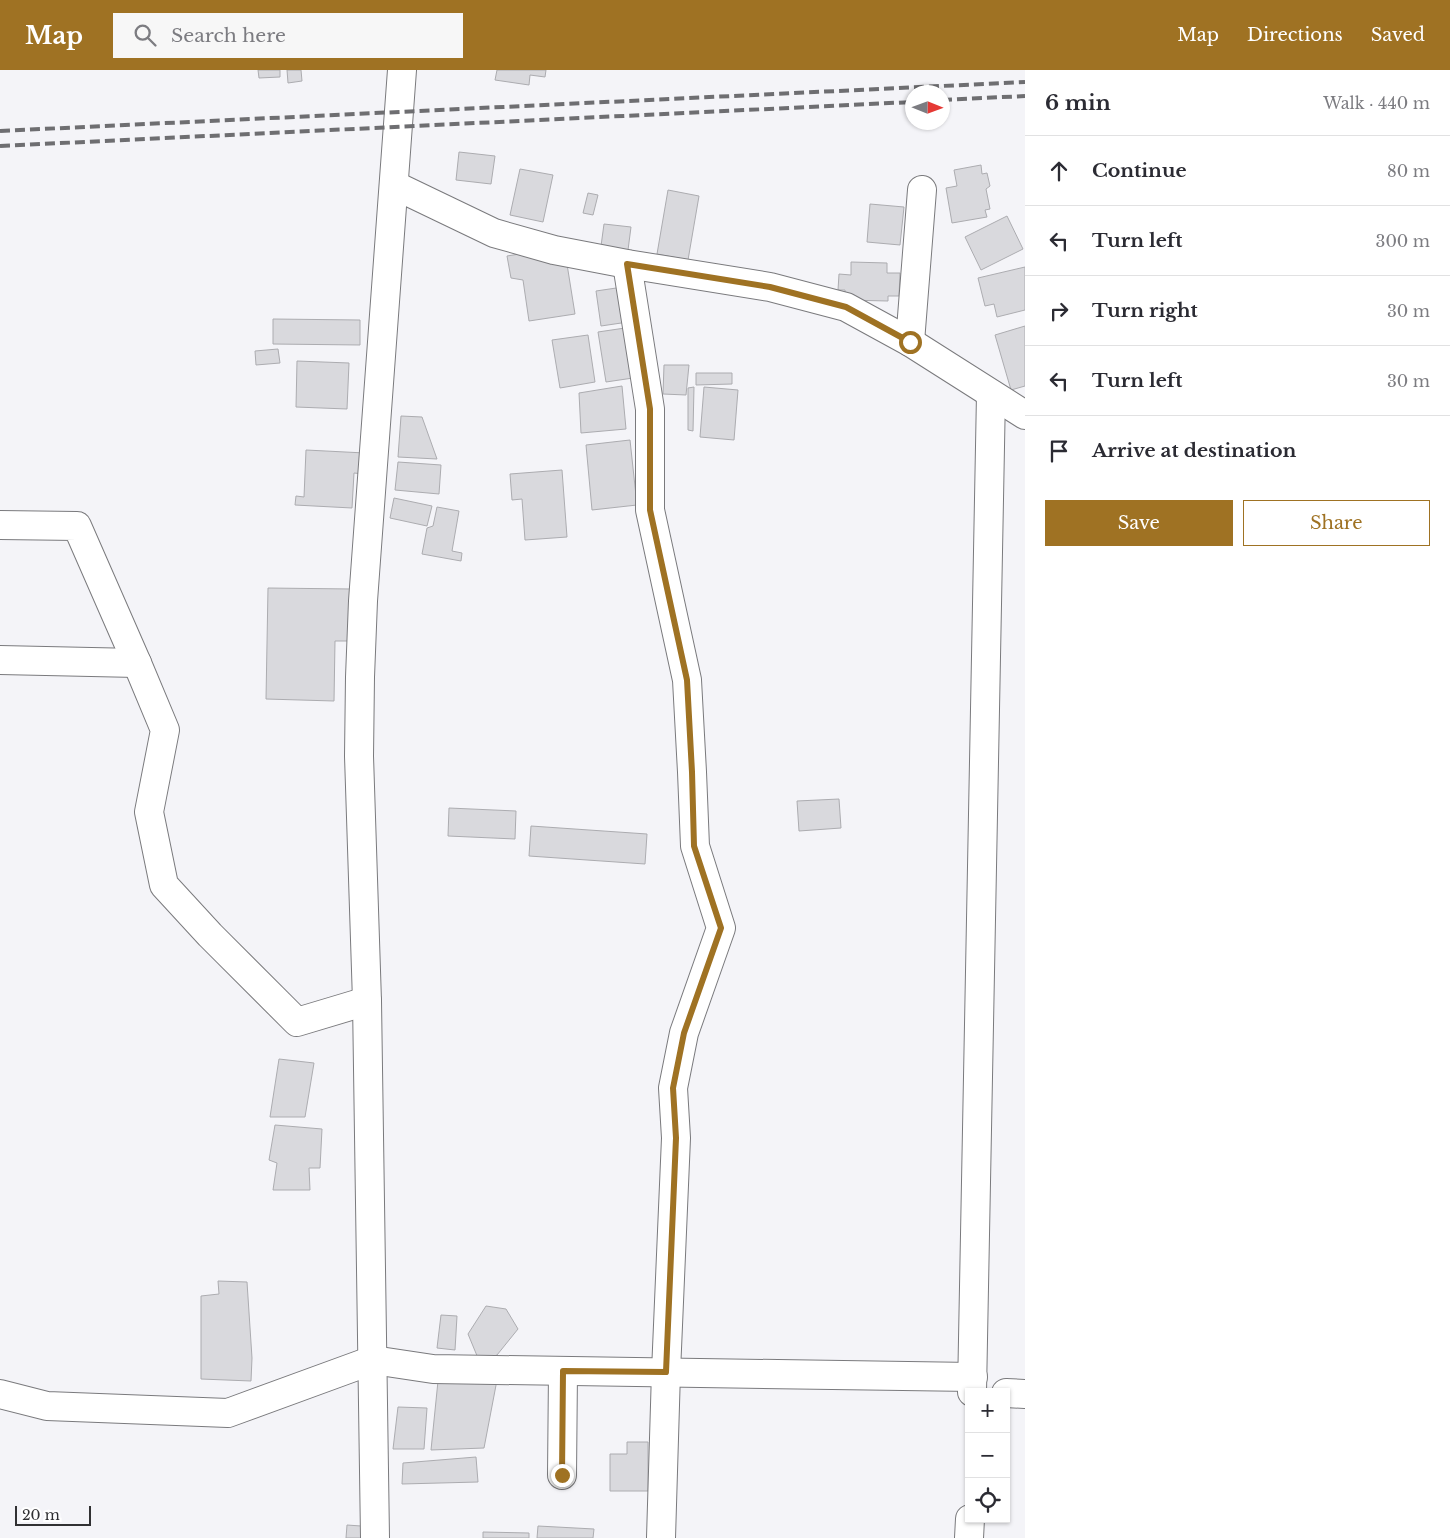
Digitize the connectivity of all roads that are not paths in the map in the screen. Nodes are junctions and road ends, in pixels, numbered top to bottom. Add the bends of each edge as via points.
1 (402, 70) edge
2 (394, 185) junction
3 (922, 190) dead end
4 (627, 264) junction
5 (910, 342) junction
6 (991, 394) junction
7 (1025, 415) edge
8 (0, 525) edge
9 (0, 660) edge
10 (137, 663) junction
11 (367, 1001) junction
12 (373, 1360) junction
13 (563, 1371) junction
14 (666, 1372) junction
15 (972, 1384) edge
16 (1010, 1393) edge
17 (0, 1394) edge
18 (1025, 1394) edge
19 (562, 1475) dead end
20 (970, 1523) edge
21 (375, 1538) edge
22 (662, 1538) edge
23 (969, 1538) edge

1 - 2 street
2 - 4 street via 494,234
2 - 11 street via 360,677 359,756
3 - 5 street
4 - 5 street via 770,287 846,307
4 - 14 street via 650,409 650,510 687,680 694,846 721,928 684,1033 673,1088 676,1138
5 - 6 street
6 - 7 street
6 - 15 street
8 - 10 street via 77,526
9 - 10 street
10 - 11 street via 165,730 149,812 164,885 297,1022
11 - 12 street
12 - 13 street via 433,1369
12 - 17 street via 228,1413 48,1406
12 - 21 street
13 - 14 street
13 - 19 street
14 - 15 street
14 - 22 street
16 - 18 street
20 - 23 street

